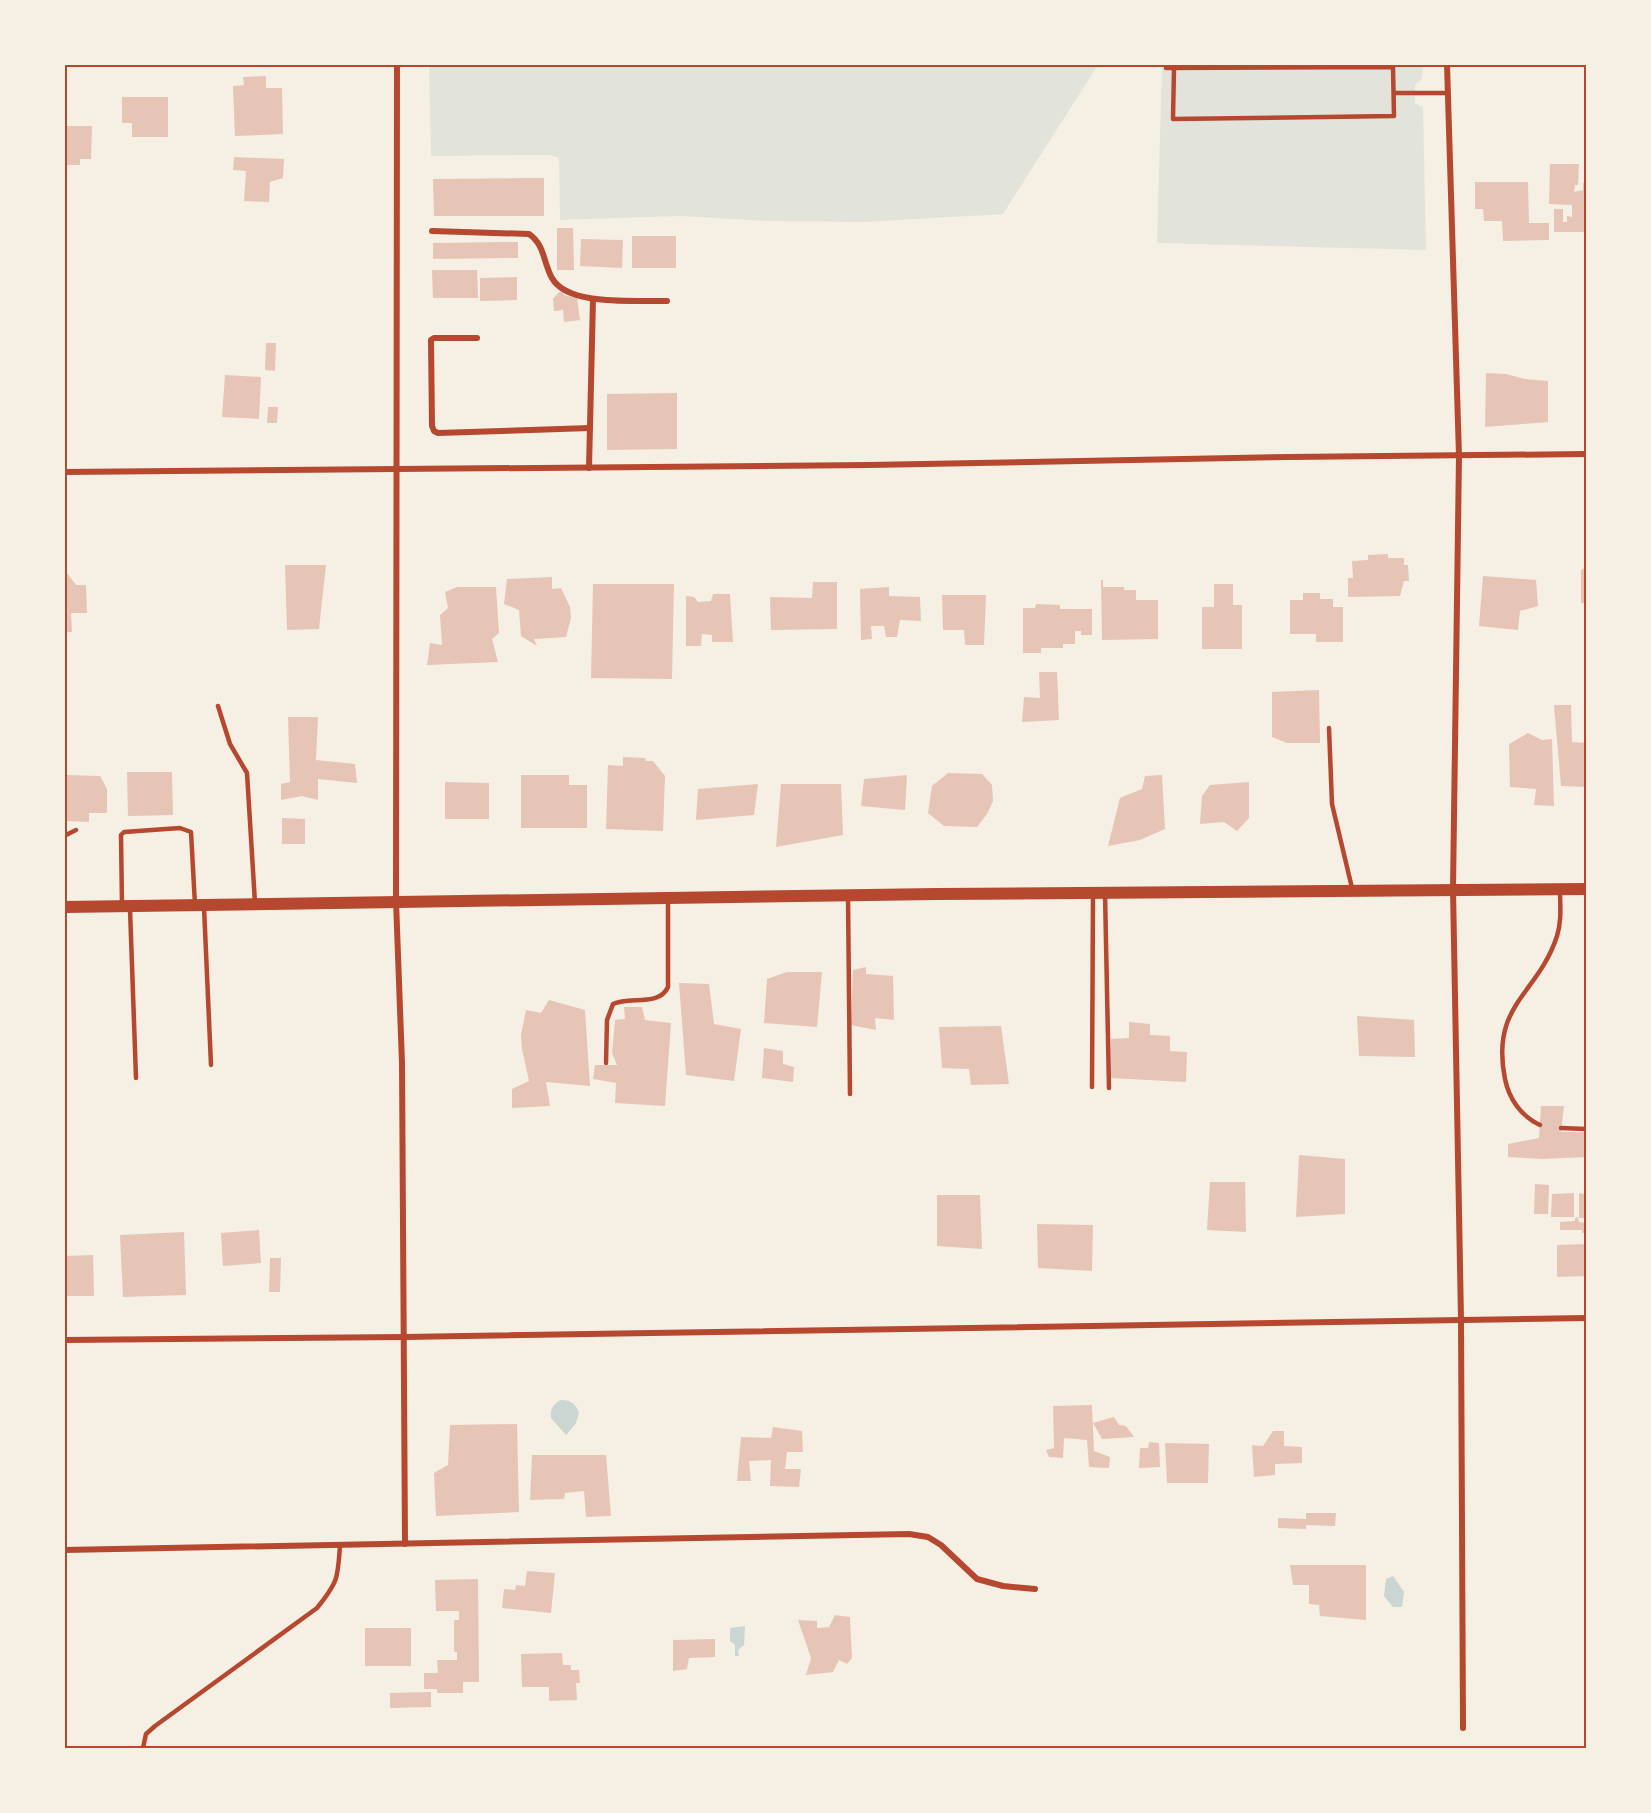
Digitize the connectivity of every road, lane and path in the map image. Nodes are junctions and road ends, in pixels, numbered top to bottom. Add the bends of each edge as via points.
1 (397, 64) edge
2 (1166, 64) edge
3 (1447, 64) edge
4 (1174, 68) junction
5 (1394, 93) junction
6 (1448, 93) junction
7 (432, 231) dead end
8 (593, 299) junction
9 (666, 301) dead end
10 (477, 338) dead end
11 (590, 428) junction
12 (1587, 454) edge
13 (1460, 456) junction
14 (590, 468) junction
15 (396, 470) junction
16 (64, 472) edge
17 (218, 706) dead end
18 (1329, 728) dead end
19 (76, 830) dead end
20 (64, 836) edge
21 (1587, 889) edge
22 (1353, 890) junction
23 (1453, 890) junction
24 (1560, 890) junction
25 (1099, 893) junction
26 (848, 896) junction
27 (668, 898) junction
28 (396, 901) junction
29 (255, 904) junction
30 (200, 905) junction
31 (126, 906) junction
32 (64, 907) edge
33 (606, 1063) dead end
34 (211, 1065) dead end
35 (136, 1078) dead end
36 (1092, 1087) dead end
37 (1109, 1088) dead end
38 (850, 1094) dead end
39 (1539, 1125) dead end
40 (1562, 1128) dead end
41 (1587, 1129) edge
42 (1587, 1318) edge
43 (1461, 1320) junction
44 (405, 1337) junction
45 (64, 1340) edge
46 (405, 1544) junction
47 (340, 1545) junction
48 (64, 1550) edge
49 (1035, 1589) dead end
50 (1463, 1728) dead end
51 (143, 1749) edge

1 - 15 street
2 - 4 lane via 1166,68
3 - 6 street
4 - 5 lane via 1392,67
4 - 5 lane via 1173,119 1394,116
5 - 6 lane
6 - 13 street
7 - 8 street via 529,234 538,240 556,284 566,292
8 - 9 street
8 - 11 street
10 - 11 street via 431,340 434,431
11 - 14 street
12 - 13 street
13 - 14 street
13 - 23 street
14 - 15 street
15 - 16 street
15 - 28 street
17 - 29 lane via 230,744 247,773
18 - 22 lane via 1332,804
19 - 20 lane
21 - 24 main road
22 - 23 main road
22 - 25 main road
23 - 24 main road
23 - 43 street
24 - 39 lane via 1557,936 1546,962 1510,1013 1502,1044 1508,1092 1525,1118
25 - 26 main road
25 - 36 lane
25 - 37 lane
26 - 27 main road
26 - 38 lane
27 - 28 main road
27 - 33 lane via 668,987 659,998 613,1004 607,1020
28 - 29 main road
28 - 44 street
29 - 30 main road
30 - 31 main road
30 - 31 lane via 191,832 180,828 121,835
30 - 34 lane
31 - 32 main road
31 - 35 lane
40 - 41 lane
42 - 43 street
43 - 44 street
43 - 50 street
44 - 45 street
44 - 46 street
46 - 47 street
46 - 49 street via 909,1534 928,1537 941,1545 977,1579
47 - 48 street
47 - 51 lane via 338,1574 317,1608 155,1726 147,1734

